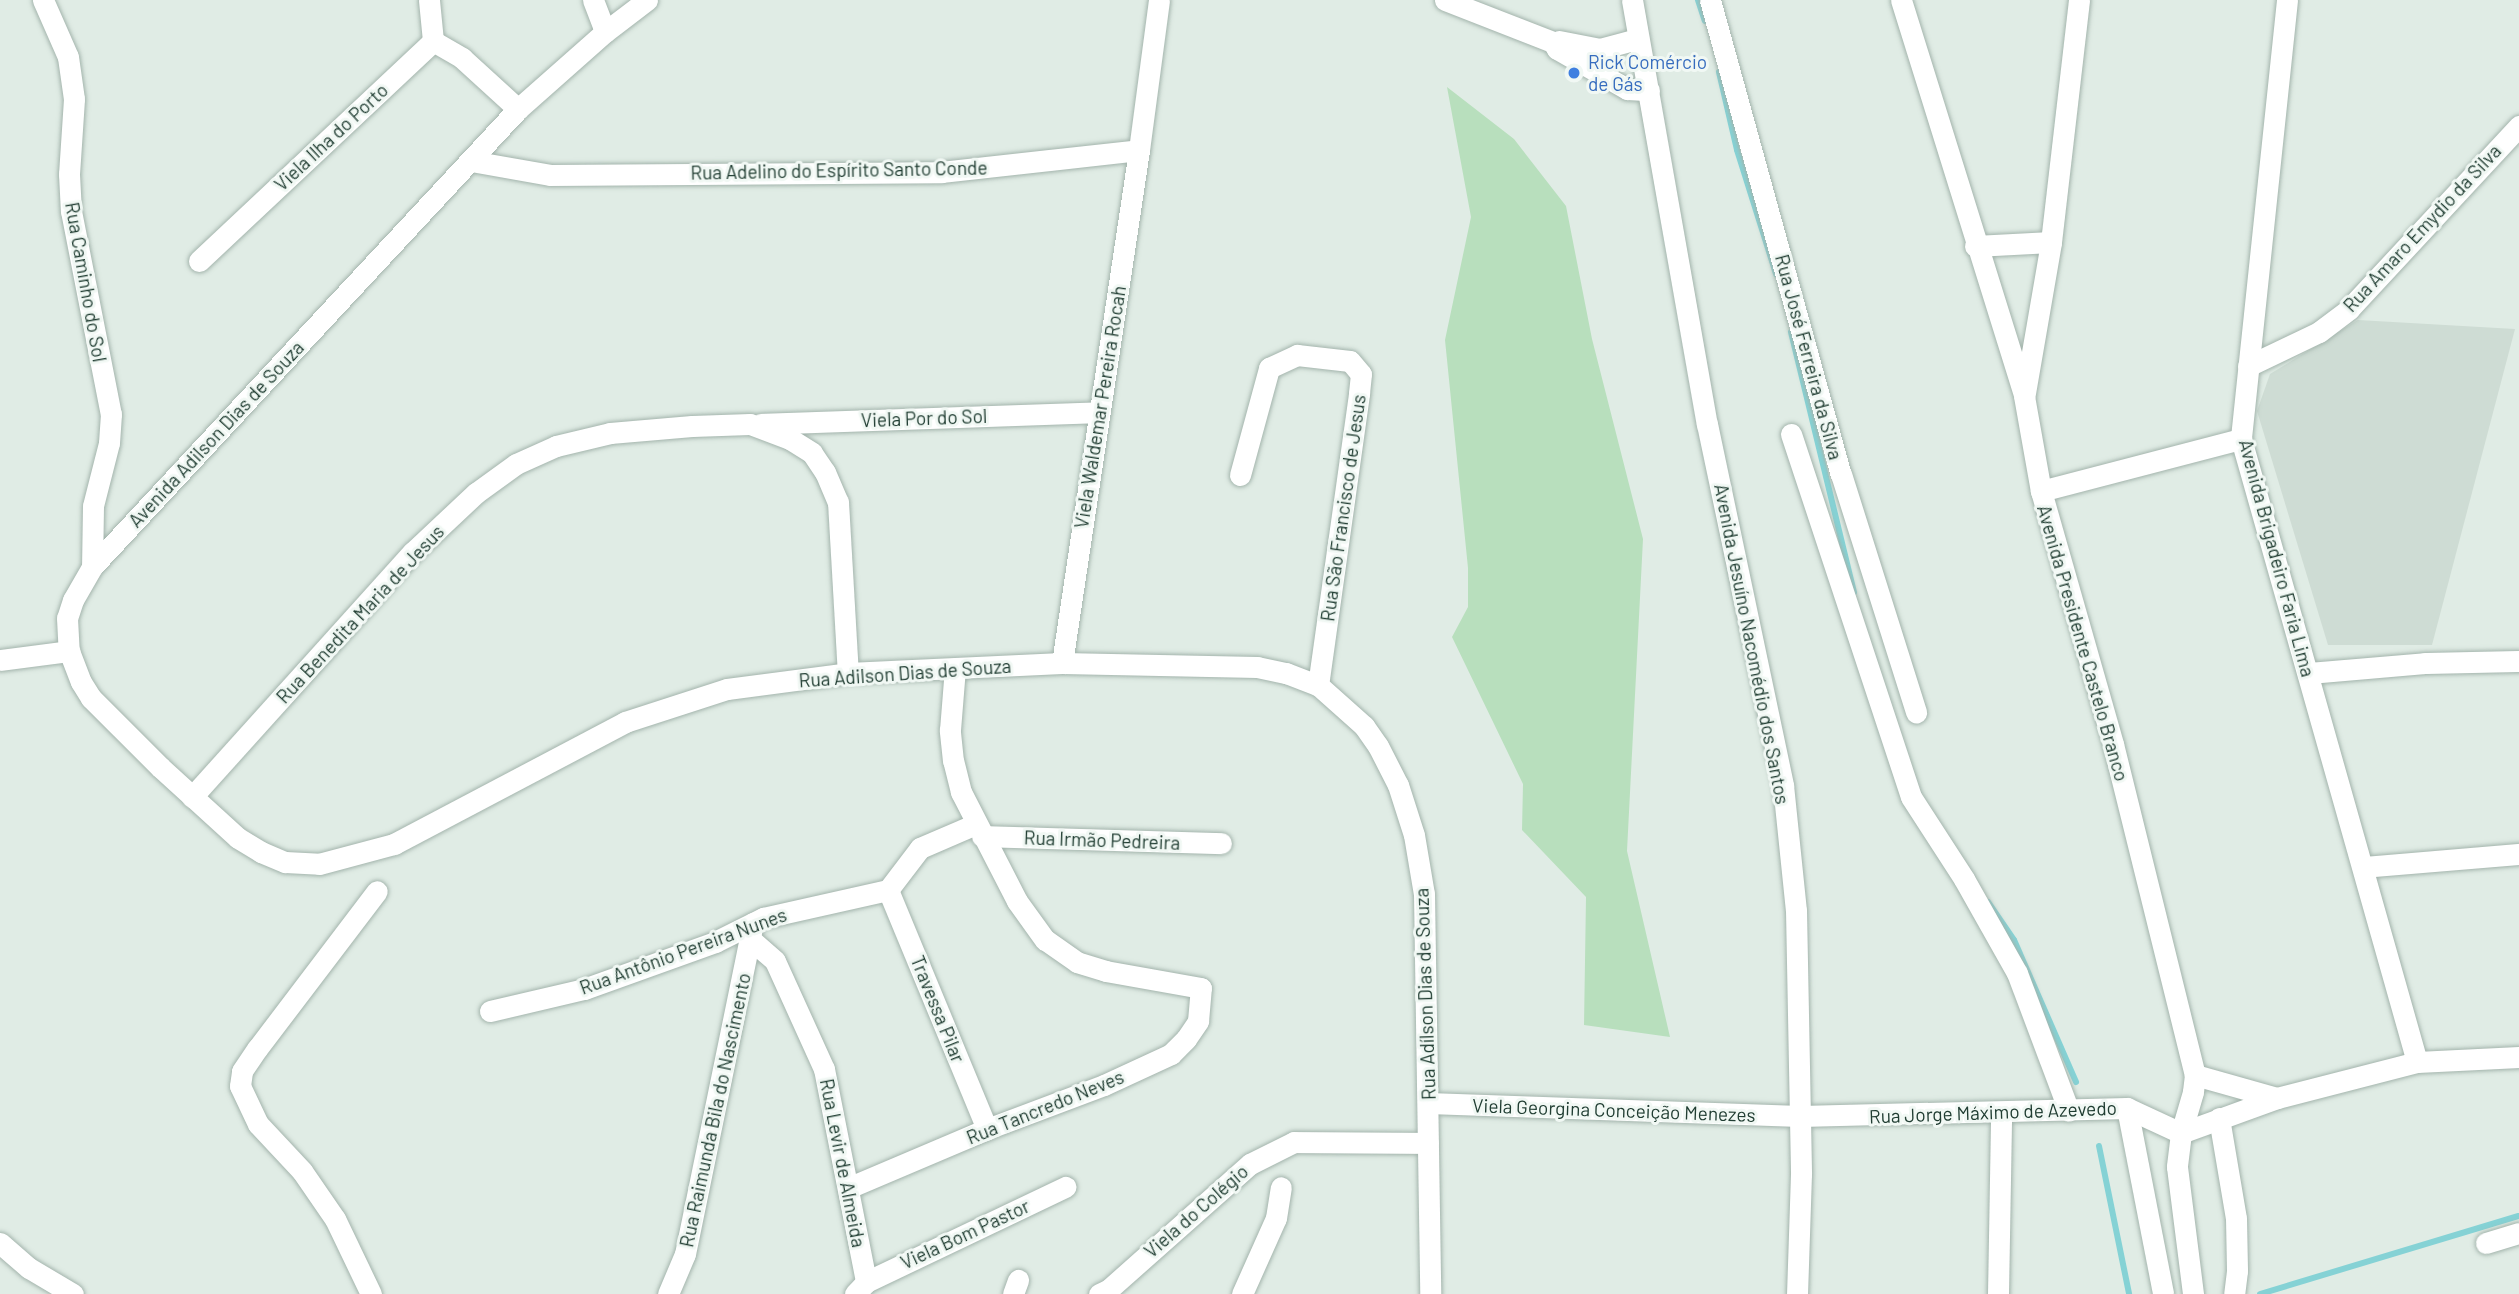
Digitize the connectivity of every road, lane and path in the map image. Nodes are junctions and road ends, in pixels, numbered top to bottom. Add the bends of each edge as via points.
1 (43, 0) edge
2 (429, 0) edge
3 (593, 0) edge
4 (648, 0) edge
5 (1159, 0) edge
6 (1445, 0) edge
7 (1632, 0) edge
8 (1710, 0) edge
9 (1901, 0) edge
10 (2079, 0) edge
11 (2287, 0) edge
12 (605, 32) junction
13 (1638, 39) junction
14 (433, 41) junction
15 (1553, 42) junction
16 (1649, 90) junction
17 (518, 110) junction
18 (2519, 126) edge
19 (1139, 150) junction
20 (471, 161) junction
21 (2051, 242) junction
22 (1976, 246) junction
23 (200, 261) dead end
24 (2248, 366) junction
25 (2024, 396) junction
26 (1098, 412) junction
27 (750, 424) junction
28 (1791, 434) dead end
29 (2241, 439) junction
30 (1240, 475) dead end
31 (2041, 491) junction
32 (92, 567) junction
33 (69, 651) junction
34 (0, 660) edge
35 (2519, 661) edge
36 (1062, 663) junction
37 (955, 668) junction
38 (848, 673) junction
39 (2309, 673) junction
40 (1318, 685) junction
41 (1916, 712) dead end
42 (192, 797) junction
43 (979, 830) junction
44 (1222, 844) dead end
45 (2519, 854) edge
46 (319, 864) joint
47 (2362, 867) junction
48 (888, 890) junction
49 (377, 891) dead end
50 (751, 931) junction
51 (490, 1011) dead end
52 (2519, 1057) edge
53 (2417, 1062) junction
54 (2195, 1075) junction
55 (2277, 1098) junction
56 (1428, 1103) junction
57 (2127, 1108) junction
58 (2069, 1111) junction
59 (2001, 1114) junction
60 (1800, 1116) junction
61 (2220, 1118) junction
62 (987, 1129) junction
63 (2181, 1133) junction
64 (1428, 1143) junction
65 (1065, 1187) dead end
66 (1282, 1187) dead end
67 (848, 1188) junction
68 (2519, 1233) edge
69 (0, 1243) edge
70 (2486, 1243) dead end
71 (860, 1288) edge
72 (73, 1294) edge
73 (371, 1294) edge
74 (668, 1294) edge
75 (1099, 1294) edge
76 (1242, 1294) edge
77 (1430, 1294) edge
78 (1797, 1294) edge
79 (1998, 1294) edge
80 (2163, 1294) edge
81 (2193, 1294) edge
82 (2234, 1294) edge

1 - 32 street, Rua Caminho do Sol via 68,57 74,99 71,211 111,414 110,443 93,506
2 - 14 street
3 - 12 street
4 - 12 street, Avenida Adilson Dias de Souza
5 - 19 street
6 - 15 street
7 - 13 street, Avenida Jesuíno Nacomédio dos Santos
8 - 41 street, Rua José Ferreira da Silva via 1841,474
9 - 22 street, Avenida Presidente Castelo Branco
10 - 21 street
11 - 24 street, Avenida Brigadeiro Faria Lima
12 - 17 street, Avenida Adilson Dias de Souza
13 - 15 street via 1600,49
13 - 16 street, Avenida Jesuíno Nacomédio dos Santos
14 - 17 street via 462,58
14 - 23 street, Viela Ilha do Porto
15 - 16 street via 1557,49 1627,89
16 - 60 street, Avenida Jesuíno Nacomédio dos Santos via 1707,424 1783,785 1796,910
17 - 20 street, Avenida Adilson Dias de Souza
18 - 24 street, Rua Amaro Emydio da Silva via 2349,309 2319,332
19 - 20 street, Rua Adelino do Espírito Santo Conde via 940,172 550,175
19 - 26 street, Viela Waldemar Pereira Rocah
20 - 32 street, Avenida Adilson Dias de Souza
21 - 22 street
21 - 25 street
22 - 25 street, Avenida Presidente Castelo Branco
24 - 29 street, Avenida Brigadeiro Faria Lima
25 - 31 street, Avenida Presidente Castelo Branco
26 - 27 street, Viela Por do Sol
26 - 36 street, Viela Waldemar Pereira Rocah
27 - 38 street, Rua Benedita Maria de Jesus via 812,453 838,502
27 - 42 street, Rua Benedita Maria de Jesus via 610,433 556,446 516,464 476,493 412,553
28 - 58 street, Rua José Ferreira da Silva via 1911,797 2017,973
29 - 31 street
29 - 39 street, Avenida Brigadeiro Faria Lima
30 - 40 street, Rua São Francisco de Jesus via 1269,368 1297,355 1350,361 1360,374 1359,394
31 - 54 street, Avenida Presidente Castelo Branco via 2113,744
32 - 33 street, Avenida Adilson Dias de Souza via 72,600
33 - 34 street
33 - 42 street, Avenida Adilson Dias de Souza via 91,698
35 - 39 street
36 - 37 street, Rua Adilson Dias de Souza
36 - 40 street, Rua Adilson Dias de Souza via 1257,667
37 - 38 street, Rua Adilson Dias de Souza
37 - 43 street via 950,730 953,761
38 - 46 street, Rua Adilson Dias de Souza via 727,689 677,702 625,722 394,844
39 - 47 street, Avenida Brigadeiro Faria Lima
40 - 56 street, Rua Adílson Dias de Souza via 1378,746 1398,785 1413,835 1424,894
42 - 46 street, Avenida Adilson Dias de Souza via 261,852 285,862
43 - 44 street, Rua Irmão Pedreira
43 - 48 street via 920,848
43 - 62 street, Rua Tancredo Neves via 1017,901 1057,950 1106,971 1201,988 1198,1021 1171,1054
45 - 47 street
47 - 53 street, Avenida Brigadeiro Faria Lima
48 - 50 street, Rua Antônio Pereira Nunes
48 - 62 street, Travessa Pilar
49 - 73 street via 257,1049 242,1071 240,1086 258,1124 302,1171 335,1219
50 - 51 street, Rua Antônio Pereira Nunes via 584,989
50 - 67 street, Rua Levir de Almeida via 775,961 824,1069
50 - 74 street, Rua Raimunda Bila do Nascimento via 685,1255
52 - 53 street
53 - 55 street
54 - 55 street
54 - 63 street, Avenida Presidente Castelo Branco
55 - 61 street
56 - 60 street, Viela Georgina Conceição Menezes
56 - 64 street, Rua Adílson Dias de Souza
57 - 58 street, Rua Jorge Máximo de Azevedo
57 - 63 street, Rua Jorge Máximo de Azevedo
57 - 80 street
58 - 59 street, Rua Jorge Máximo de Azevedo
59 - 60 street, Rua Jorge Máximo de Azevedo
59 - 79 street
60 - 78 street, Avenida Jesuíno Nacomédio dos Santos
61 - 63 street
61 - 82 street via 2236,1218
62 - 67 street, Rua Tancredo Neves
63 - 81 street, Avenida Presidente Castelo Branco via 2177,1167
64 - 75 street, Viela do Colégio via 1293,1142 1250,1164
64 - 77 street, Rua Adílson Dias de Souza
65 - 71 street, Viela Bom Pastor
66 - 76 street via 1276,1218
67 - 71 street, Rua Levir de Almeida
68 - 70 street
69 - 72 street via 29,1268

